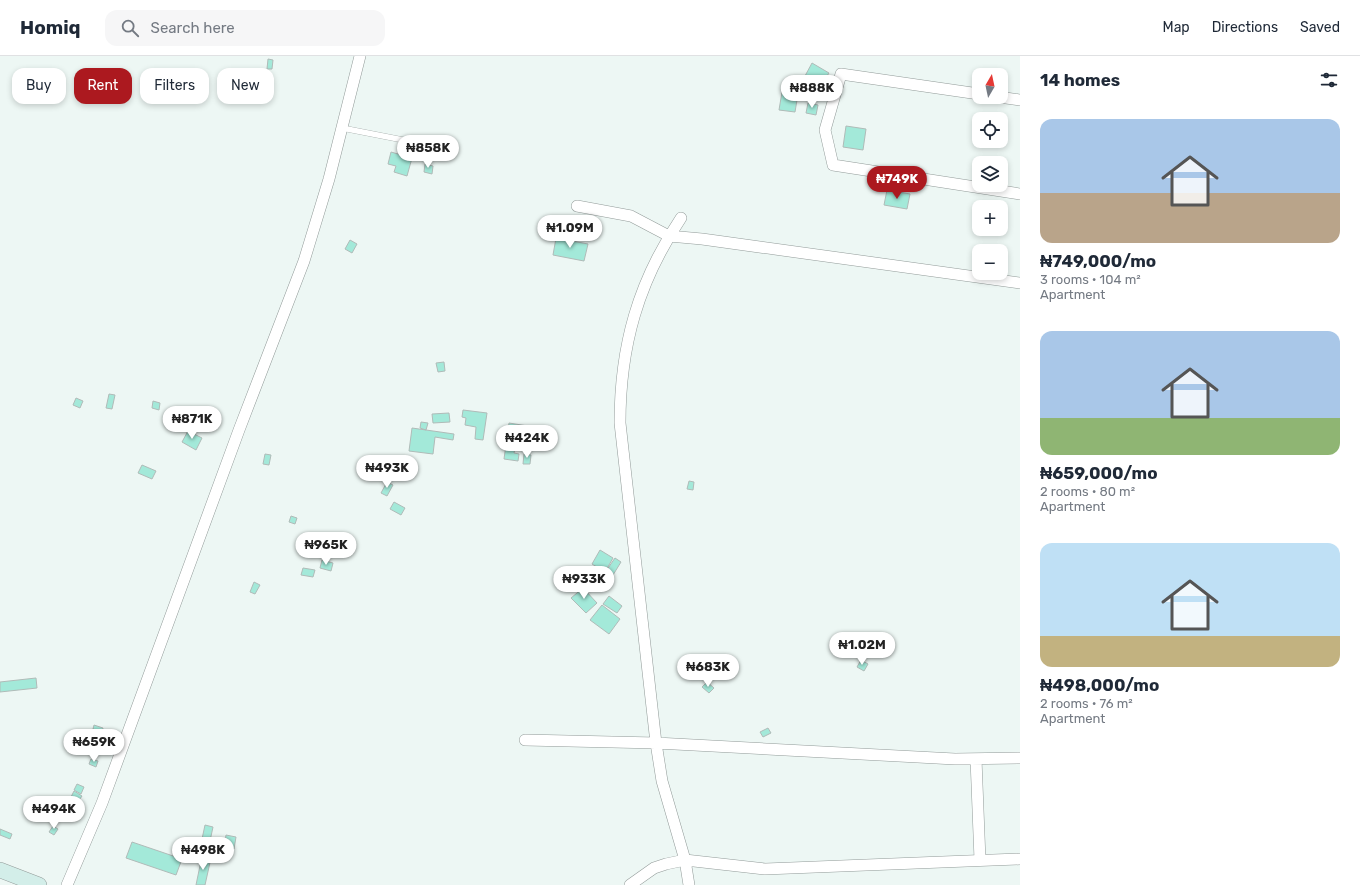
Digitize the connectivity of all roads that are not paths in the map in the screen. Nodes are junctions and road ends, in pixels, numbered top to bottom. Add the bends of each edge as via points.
1 (360, 56) edge
2 (972, 93) edge
3 (1008, 98) edge
4 (1020, 100) edge
5 (342, 128) junction
6 (444, 148) dead end
7 (1020, 194) edge
8 (577, 206) dead end
9 (681, 218) dead end
10 (669, 236) junction
11 (1020, 283) edge
12 (526, 740) dead end
13 (656, 743) junction
14 (1020, 758) edge
15 (976, 759) junction
16 (1020, 858) edge
17 (685, 860) junction
18 (980, 860) junction
19 (0, 870) edge
20 (39, 885) edge
21 (67, 885) edge
22 (630, 885) edge
23 (689, 885) edge

1 - 5 street
2 - 7 street via 841,74 826,130 833,165
3 - 4 street
5 - 6 lane
5 - 21 street via 304,262 239,430 102,803
8 - 10 street via 631,216
9 - 10 street
10 - 11 street
10 - 13 street via 641,292 633,317 620,392 620,422
12 - 13 street
13 - 15 street
13 - 17 street via 662,781
14 - 15 street
15 - 18 street
16 - 18 street
17 - 18 street via 765,869
17 - 22 street via 654,868
17 - 23 street
19 - 20 main road

